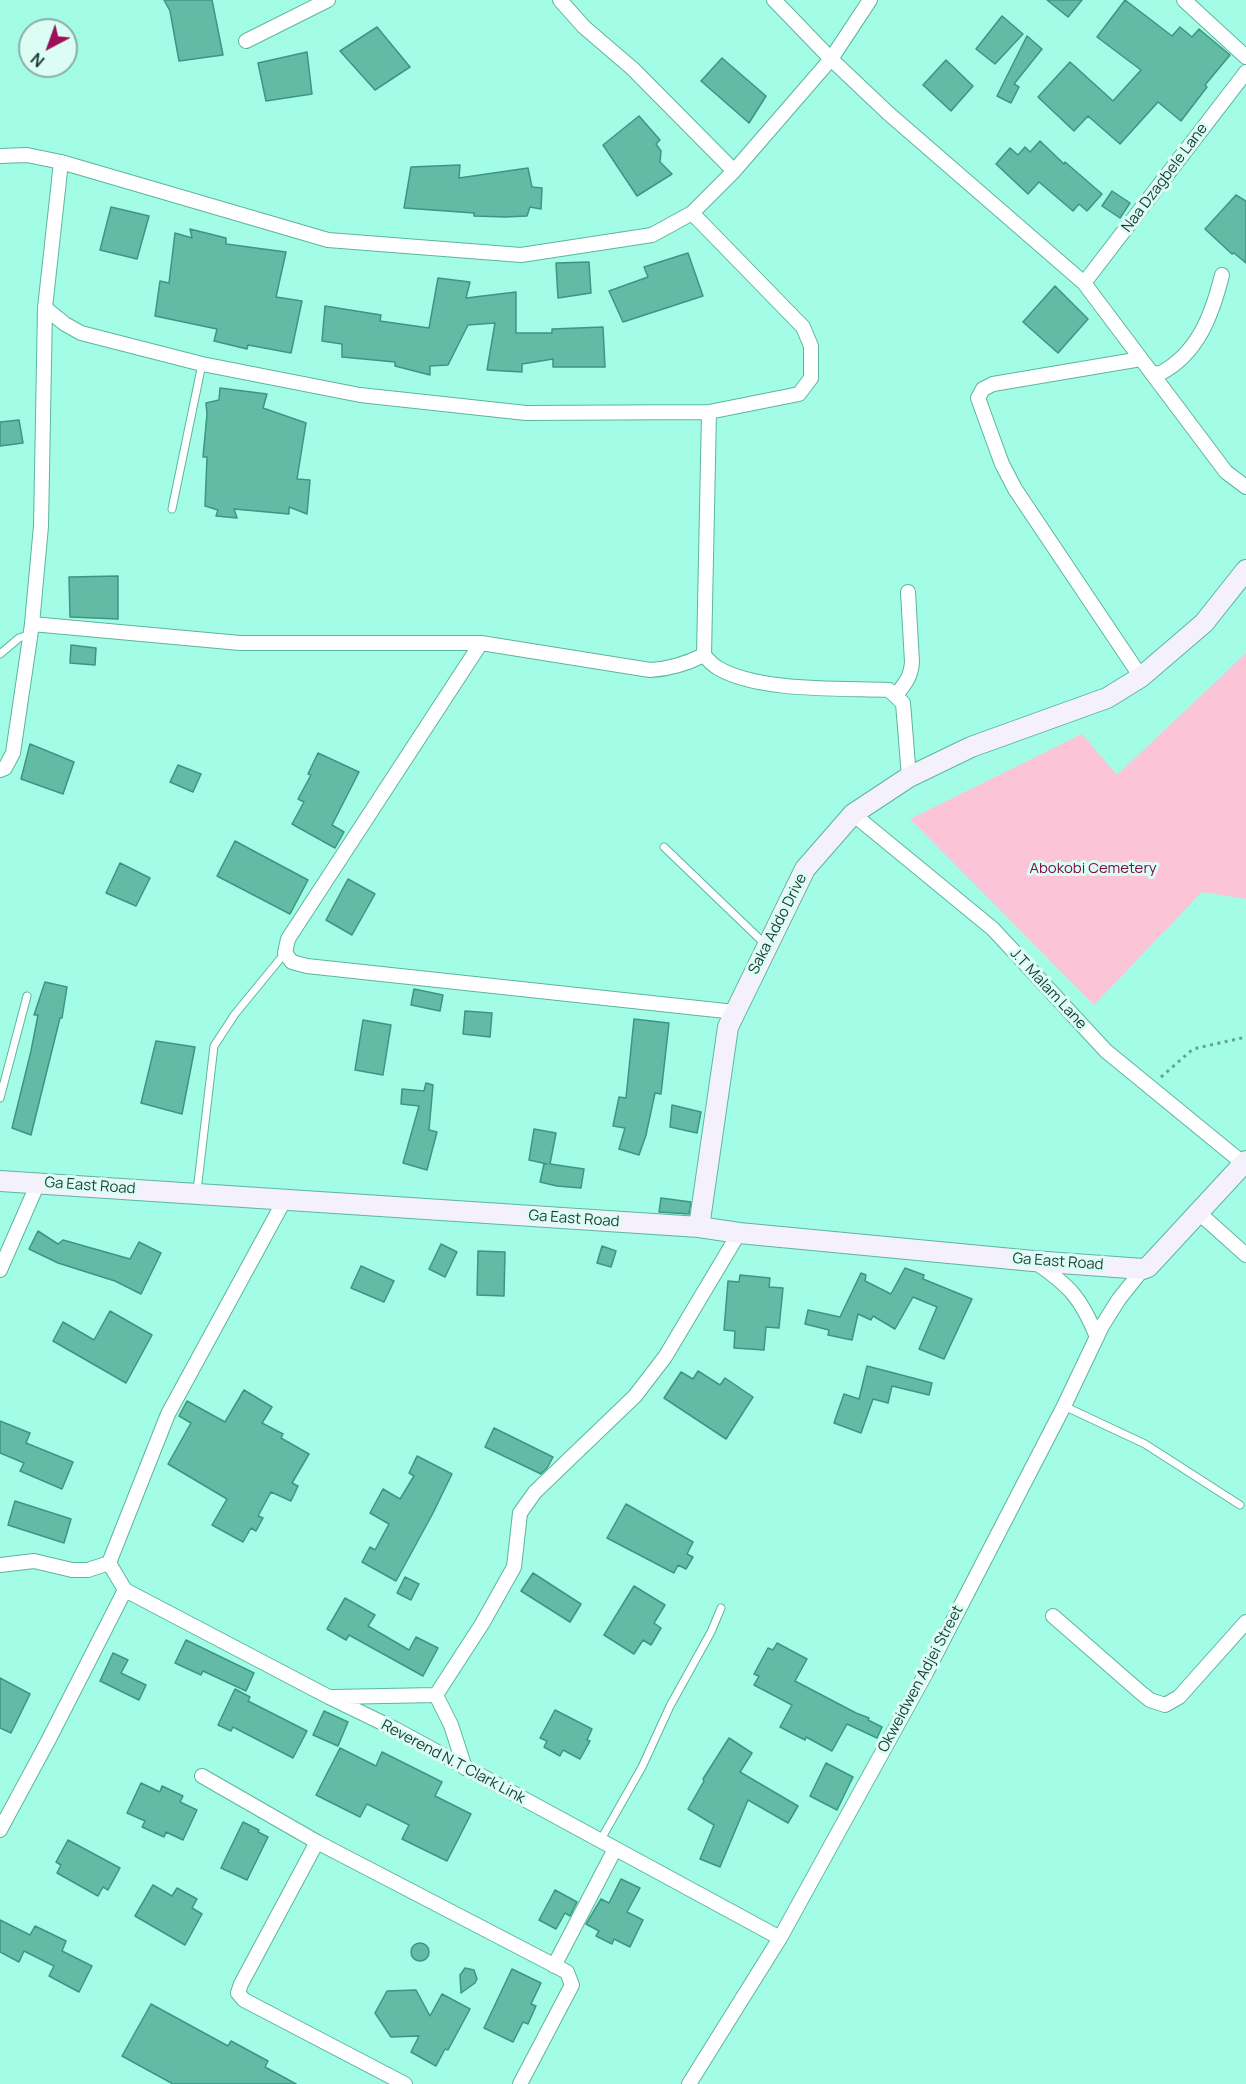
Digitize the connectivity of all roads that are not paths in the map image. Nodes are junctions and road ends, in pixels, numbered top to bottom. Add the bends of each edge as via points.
1 (328, 0) edge
2 (560, 0) edge
3 (774, 0) edge
4 (870, 0) edge
5 (1184, 0) edge
6 (246, 41) dead end
7 (1246, 57) edge
8 (831, 59) junction
9 (1246, 72) edge
10 (0, 156) edge
11 (61, 162) junction
12 (734, 171) junction
13 (692, 213) junction
14 (1222, 275) dead end
15 (1084, 283) junction
16 (45, 308) junction
17 (1141, 359) junction
18 (202, 364) junction
19 (1151, 372) junction
20 (709, 412) junction
21 (1246, 487) edge
22 (172, 509) dead end
23 (1246, 570) edge
24 (908, 592) dead end
25 (32, 629) junction
26 (481, 643) junction
27 (0, 654) edge
28 (704, 656) junction
29 (1141, 677) junction
30 (896, 695) junction
31 (0, 770) edge
32 (909, 777) junction
33 (853, 814) junction
34 (664, 847) dead end
35 (766, 946) junction
36 (285, 953) junction
37 (27, 996) dead end
38 (735, 1012) junction
39 (0, 1098) edge
40 (1245, 1162) edge
41 (0, 1181) edge
42 (38, 1183) junction
43 (196, 1193) junction
44 (284, 1201) junction
45 (1199, 1213) junction
46 (699, 1227) junction
47 (739, 1233) junction
48 (1246, 1255) edge
49 (1033, 1261) junction
50 (1145, 1268) junction
51 (0, 1270) edge
52 (1097, 1337) junction
53 (1064, 1406) junction
54 (1240, 1505) dead end
55 (109, 1563) junction
56 (0, 1565) edge
57 (125, 1590) junction
58 (721, 1608) dead end
59 (1053, 1616) dead end
60 (1246, 1622) edge
61 (436, 1695) junction
62 (328, 1697) junction
63 (465, 1768) junction
64 (202, 1776) dead end
65 (0, 1830) edge
66 (600, 1841) junction
67 (317, 1842) junction
68 (615, 1849) junction
69 (780, 1938) junction
70 (554, 1966) junction
71 (405, 2084) edge
72 (520, 2084) edge
73 (689, 2084) edge

1 - 6 street
2 - 12 street
3 - 8 street
4 - 8 street
5 - 7 street
8 - 12 street
8 - 15 street
9 - 15 street, Naa Dzagbele Lane
10 - 11 street via 27,155
11 - 13 street via 328,240 521,255 652,235
11 - 16 street
12 - 13 street
13 - 20 street via 803,327 811,346 812,378 799,394
14 - 19 street via 1201,335 1171,368 1159,374
15 - 17 street
16 - 18 street via 81,333
16 - 25 street via 41,526
17 - 19 street
17 - 29 street via 993,384 983,389 978,398 1015,489
18 - 20 street via 360,395 526,413
18 - 22 lane
19 - 21 street via 1226,472
20 - 28 street
23 - 29 street, Saka Addo Drive via 1204,622
24 - 30 street via 911,674
25 - 26 street via 240,643
25 - 27 lane
25 - 31 street via 13,753
26 - 28 street via 650,670 669,669
26 - 36 street via 288,939
28 - 30 street via 716,667 747,679 802,687 889,690
29 - 32 street, Saka Addo Drive via 1107,698 971,747
30 - 32 street via 903,704
32 - 33 street, Saka Addo Drive
33 - 35 street, Saka Addo Drive via 806,869
33 - 40 street, J.T Malam Lane via 993,929 1106,1051
34 - 35 lane
35 - 38 street, Saka Addo Drive
36 - 38 street via 292,962 307,966
36 - 43 lane via 214,1046
37 - 39 lane
38 - 46 street, Saka Addo Drive via 728,1028
40 - 45 street
41 - 42 street, Ga East Road
42 - 43 street, Ga East Road
42 - 51 street
43 - 44 street, Ga East Road
44 - 46 street, Ga East Road
44 - 55 street via 168,1414
45 - 48 street
45 - 50 street
46 - 47 street, Ga East Road
47 - 49 street, Ga East Road
47 - 61 street via 665,1357 635,1396 536,1492 520,1513 514,1567
49 - 50 street, Ga East Road
49 - 52 street via 1071,1290 1086,1310
50 - 52 street, Okweidwen Adjei Street via 1119,1299
52 - 53 street, Okweidwen Adjei Street
53 - 54 lane via 1145,1444
53 - 69 street, Okweidwen Adjei Street via 926,1673
55 - 56 street via 88,1570 34,1561
55 - 57 street
57 - 62 street, Reverend N.T Clark Link
57 - 65 street
58 - 66 lane via 642,1767
59 - 60 street via 1145,1696 1165,1705 1179,1697
61 - 62 street
61 - 63 street
62 - 63 street, Reverend N.T Clark Link
63 - 66 street, Reverend N.T Clark Link
64 - 67 street
66 - 68 street, Reverend N.T Clark Link
67 - 70 street
67 - 71 street via 238,1993 244,2000
68 - 69 street, Reverend N.T Clark Link
68 - 70 street
69 - 73 street, Okweidwen Adjei Street
70 - 72 street via 567,1972 572,1984

